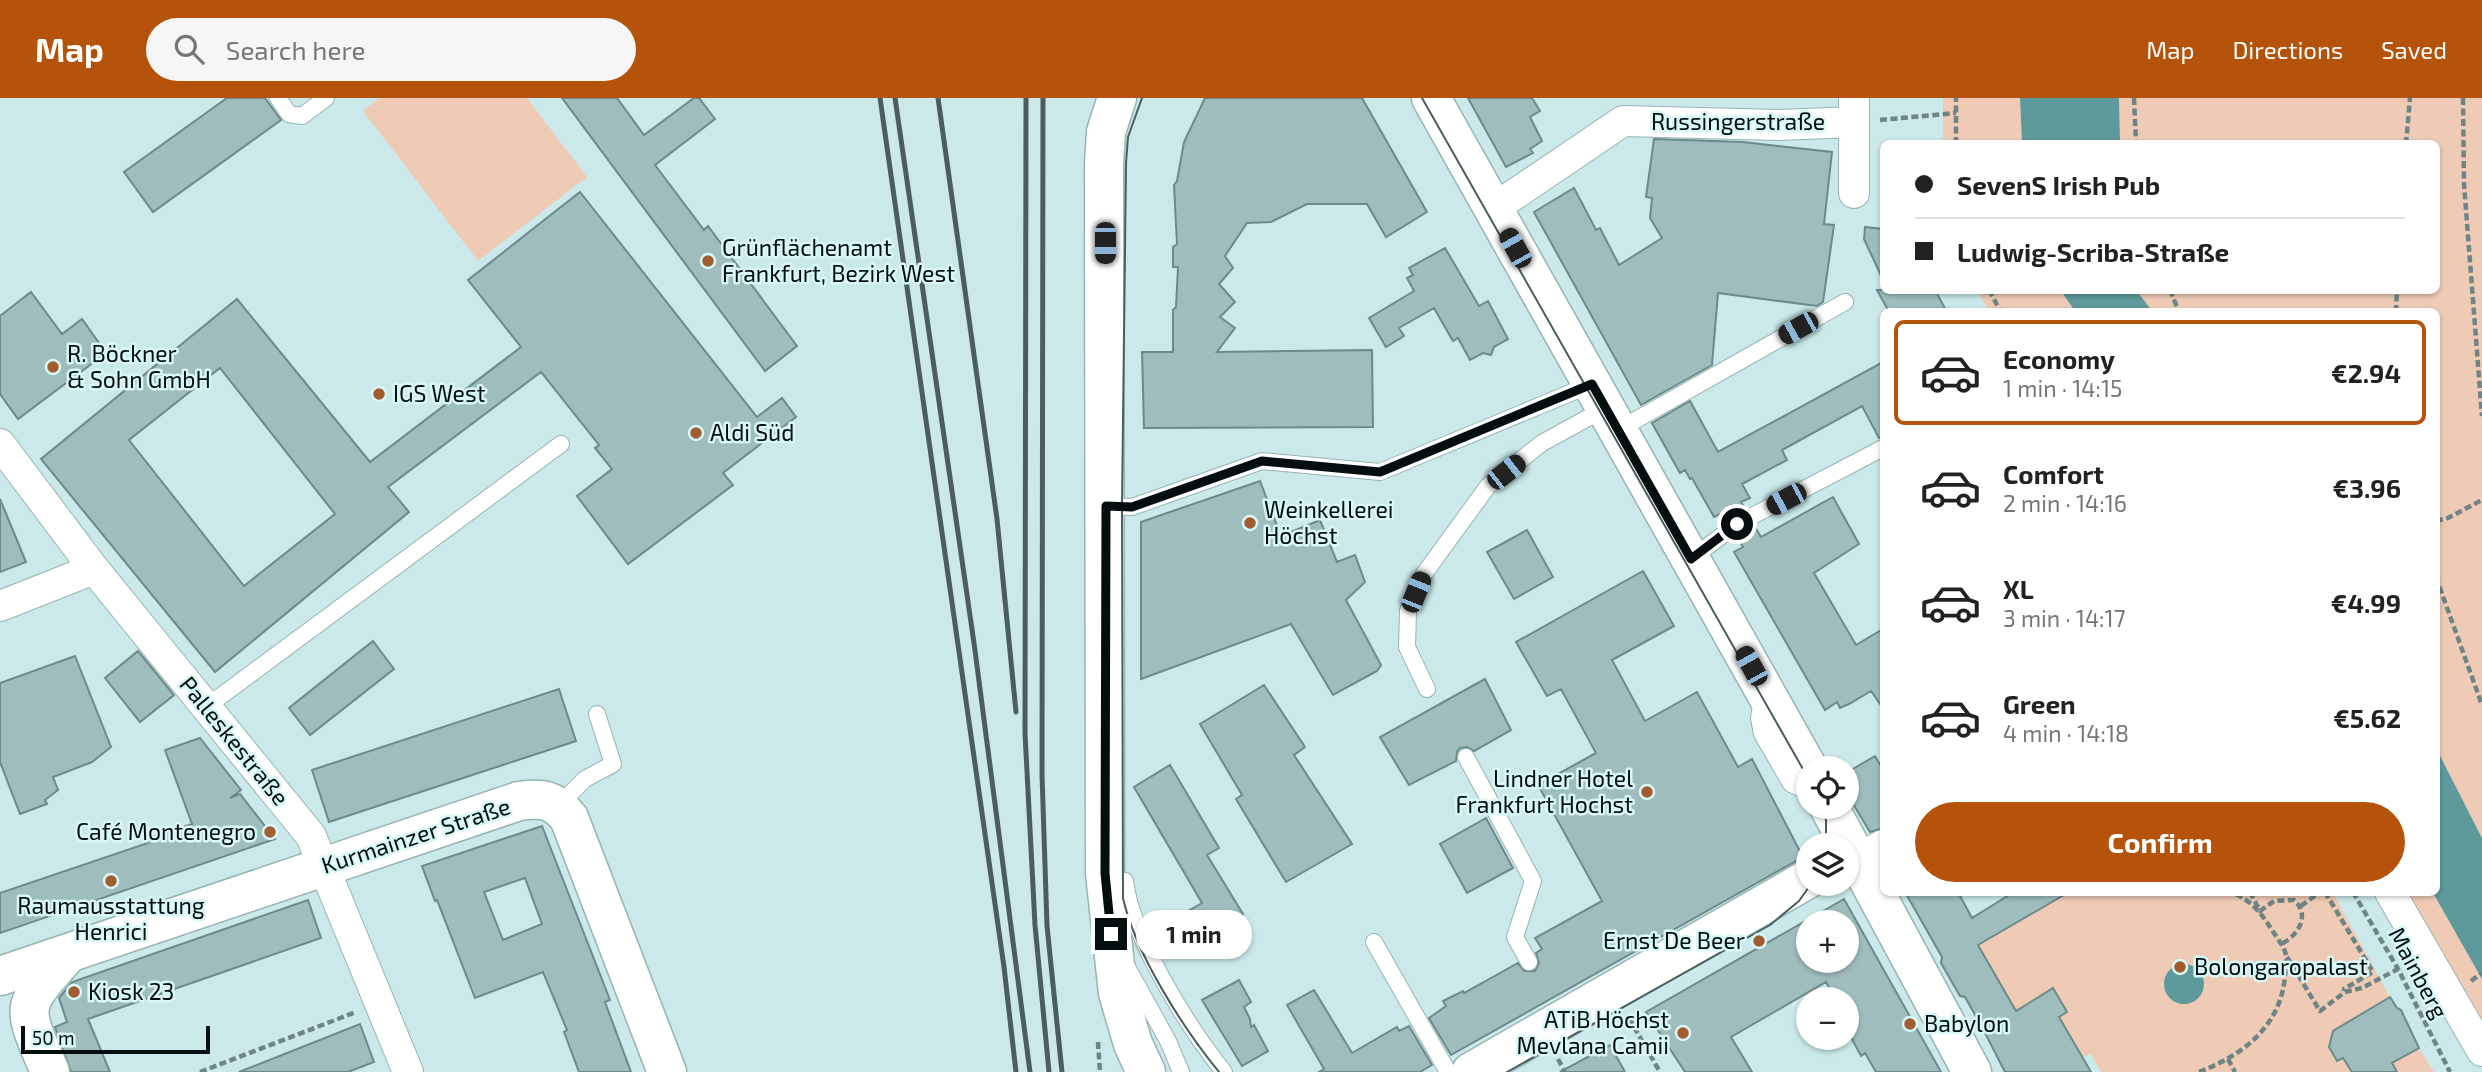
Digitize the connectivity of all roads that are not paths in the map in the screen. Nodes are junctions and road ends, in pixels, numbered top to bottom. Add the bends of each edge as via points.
1 (278, 98) edge
2 (326, 98) edge
3 (1116, 98) edge
4 (1431, 98) edge
5 (1616, 110) edge
6 (1854, 110) edge
7 (1854, 193) dead end
8 (1493, 208) junction
9 (1845, 302) dead end
10 (1605, 408) junction
11 (561, 443) dead end
12 (0, 444) edge
13 (1880, 450) edge
14 (1106, 506) junction
15 (1691, 559) junction
16 (94, 569) junction
17 (0, 606) edge
18 (1763, 688) junction
19 (1427, 690) dead end
20 (206, 707) junction
21 (597, 714) dead end
22 (1113, 741) junction
23 (1801, 756) edge
24 (1466, 757) dead end
25 (1796, 785) edge
26 (559, 805) junction
27 (1837, 819) edge
28 (1862, 856) edge
29 (324, 866) junction
30 (1796, 885) edge
31 (1880, 891) edge
32 (1882, 896) edge
33 (2392, 896) edge
34 (1110, 920) junction
35 (1374, 942) dead end
36 (70, 953) junction
37 (1529, 962) dead end
38 (0, 976) edge
39 (14, 1011) edge
40 (2482, 1051) edge
41 (50, 1072) edge
42 (408, 1072) edge
43 (667, 1072) edge
44 (1146, 1072) edge
45 (1181, 1072) edge
46 (1224, 1072) edge
47 (1448, 1072) edge
48 (1471, 1072) edge
49 (1972, 1072) edge

1 - 2 lane via 289,114 302,116
3 - 14 main road via 1106,132 1104,163
4 - 8 main road
5 - 6 street, Russingerstraße via 1778,125
5 - 8 street, Russingerstraße
6 - 7 street, Russingerstraße
8 - 10 main road
9 - 10 lane
10 - 14 lane via 1380,472 1262,461 1132,507
10 - 15 main road
10 - 19 lane via 1542,443 1488,486 1423,574 1408,611 1407,647
11 - 20 lane
12 - 16 street, Palleskestraße
13 - 15 lane via 1737,524
14 - 22 main road
15 - 18 main road
16 - 17 street
16 - 20 street, Palleskestraße
18 - 23 main road
18 - 25 lane via 1762,734
20 - 29 street, Palleskestraße via 311,836
21 - 26 lane via 613,764 585,779
22 - 34 main road via 1105,873
22 - 46 lane via 1122,861 1133,921 1166,983
24 - 37 lane via 1533,881 1515,937
26 - 29 main road, Kurmainzer Straße via 549,800 519,801
26 - 43 main road via 569,818
27 - 28 main road
28 - 31 main road
29 - 36 main road, Kurmainzer Straße
29 - 42 street, Palleskestraße
30 - 48 main road via 1561,1015
32 - 49 main road
33 - 40 street
34 - 44 main road via 1123,1017
34 - 45 lane via 1124,959
35 - 47 lane
36 - 38 main road, Kurmainzer Straße
36 - 39 main road
39 - 41 main road

